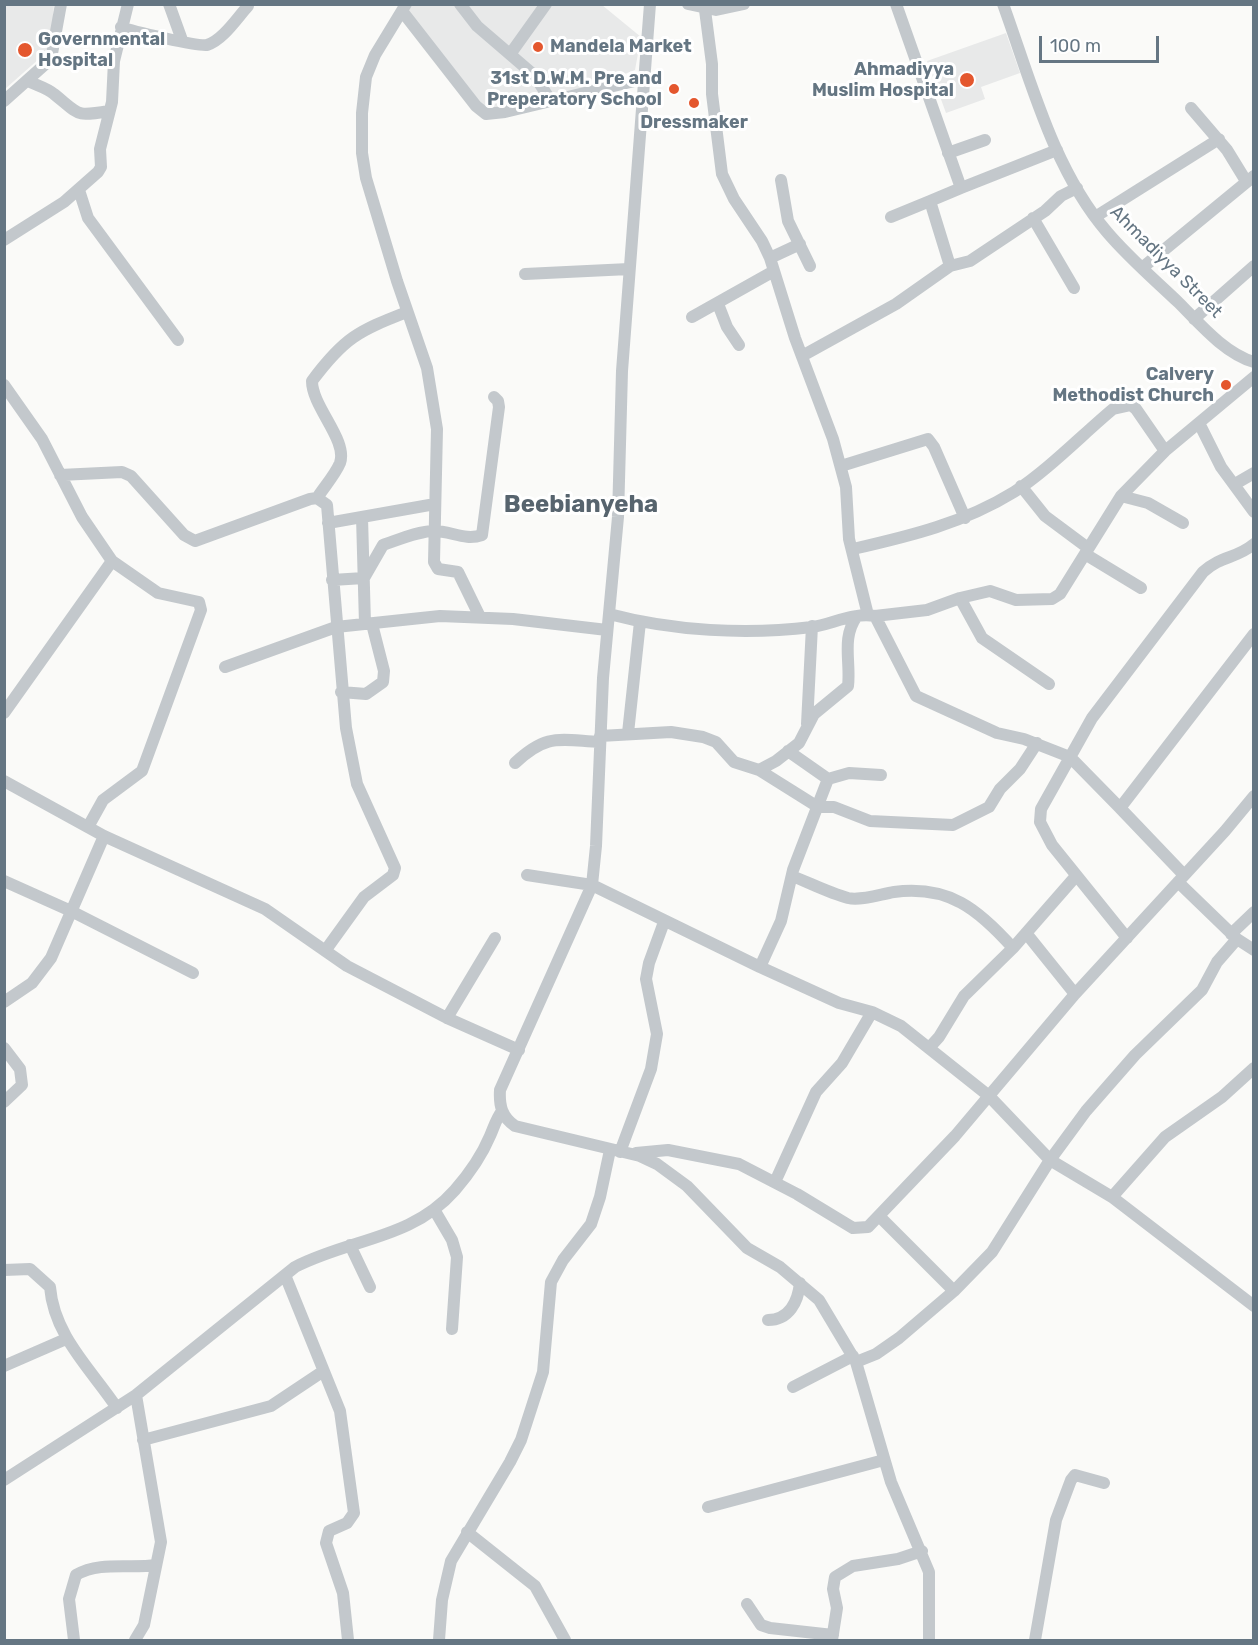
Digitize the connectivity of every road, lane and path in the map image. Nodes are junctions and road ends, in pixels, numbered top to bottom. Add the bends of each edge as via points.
1 (61, 4) edge
2 (128, 4) edge
3 (169, 4) edge
4 (460, 4) edge
5 (650, 4) edge
6 (688, 4) edge
7 (744, 4) edge
8 (896, 4) edge
9 (1003, 4) edge
10 (546, 5) edge
11 (248, 6) dead end
12 (404, 8) edge
13 (705, 10) junction
14 (121, 27) junction
15 (182, 40) junction
16 (511, 53) junction
17 (643, 79) junction
18 (28, 81) junction
19 (4, 100) edge
20 (551, 101) junction
21 (1191, 108) dead end
22 (109, 111) junction
23 (1219, 139) junction
24 (985, 140) dead end
25 (1057, 150) junction
26 (948, 153) junction
27 (1250, 179) edge
28 (781, 180) dead end
29 (961, 188) junction
30 (1077, 188) junction
31 (79, 190) junction
32 (930, 201) junction
33 (891, 217) dead end
34 (1095, 217) junction
35 (1033, 218) junction
36 (4, 240) edge
37 (800, 244) junction
38 (770, 258) junction
39 (810, 266) dead end
40 (950, 266) junction
41 (1254, 266) edge
42 (1142, 268) junction
43 (629, 269) junction
44 (774, 271) junction
45 (525, 274) dead end
46 (1074, 288) dead end
47 (718, 304) junction
48 (407, 312) junction
49 (692, 317) dead end
50 (1194, 319) junction
51 (178, 340) dead end
52 (739, 345) dead end
53 (802, 356) junction
54 (1254, 362) edge
55 (1254, 377) edge
56 (6, 390) edge
57 (494, 397) dead end
58 (1200, 425) junction
59 (1165, 451) junction
60 (841, 466) junction
61 (1254, 473) edge
62 (60, 475) junction
63 (1235, 484) junction
64 (1021, 486) junction
65 (1121, 496) junction
66 (317, 498) junction
67 (435, 504) junction
68 (1254, 512) edge
69 (362, 517) junction
70 (965, 518) junction
71 (328, 523) junction
72 (1183, 523) dead end
73 (434, 531) junction
74 (1254, 544) edge
75 (853, 549) junction
76 (1087, 550) junction
77 (112, 561) junction
78 (364, 578) junction
79 (332, 580) junction
80 (1141, 588) dead end
81 (960, 598) junction
82 (609, 614) junction
83 (867, 615) junction
84 (480, 617) junction
85 (640, 622) junction
86 (368, 624) junction
87 (336, 627) junction
88 (812, 627) junction
89 (608, 630) junction
90 (1254, 634) edge
91 (225, 667) dead end
92 (1049, 684) dead end
93 (341, 692) junction
94 (4, 713) edge
95 (807, 728) junction
96 (628, 733) junction
97 (600, 739) junction
98 (1037, 743) junction
99 (788, 751) junction
100 (1070, 757) junction
101 (515, 763) dead end
102 (759, 770) junction
103 (881, 775) dead end
104 (828, 779) junction
105 (4, 781) edge
106 (1254, 796) edge
107 (818, 807) junction
108 (1120, 808) junction
109 (88, 827) junction
110 (104, 836) junction
111 (526, 875) dead end
112 (792, 876) junction
113 (1076, 876) junction
114 (1181, 878) junction
115 (4, 881) edge
116 (592, 885) junction
117 (71, 911) junction
118 (1254, 912) edge
119 (664, 922) junction
120 (1026, 933) junction
121 (1234, 937) junction
122 (495, 938) dead end
123 (1127, 938) junction
124 (1013, 948) junction
125 (325, 951) junction
126 (1254, 951) edge
127 (760, 968) junction
128 (193, 973) dead end
129 (1075, 994) junction
130 (4, 1002) edge
131 (872, 1012) junction
132 (447, 1018) junction
133 (4, 1048) edge
134 (929, 1048) junction
135 (519, 1050) junction
136 (1254, 1068) edge
137 (989, 1096) junction
138 (4, 1102) edge
139 (502, 1111) junction
140 (620, 1152) junction
141 (1050, 1160) junction
142 (775, 1182) junction
143 (1112, 1197) junction
144 (435, 1210) junction
145 (880, 1217) junction
146 (350, 1245) junction
147 (4, 1270) edge
148 (285, 1275) junction
149 (800, 1283) junction
150 (370, 1287) dead end
151 (954, 1291) junction
152 (1254, 1306) edge
153 (768, 1320) dead end
154 (452, 1329) dead end
155 (66, 1339) junction
156 (854, 1359) junction
157 (4, 1366) edge
158 (322, 1372) junction
159 (793, 1387) dead end
160 (136, 1395) junction
161 (117, 1408) junction
162 (143, 1440) junction
163 (884, 1460) junction
164 (4, 1480) edge
165 (1104, 1483) dead end
166 (708, 1507) dead end
167 (467, 1532) junction
168 (922, 1551) junction
169 (156, 1565) junction
170 (747, 1604) dead end
171 (832, 1638) edge
172 (74, 1641) edge
173 (135, 1641) edge
174 (348, 1641) edge
175 (439, 1641) edge
176 (565, 1641) edge
177 (929, 1641) edge
178 (1035, 1641) edge

1 - 18 street via 51,59
2 - 14 street
3 - 15 street
4 - 16 street via 477,26
5 - 17 street
6 - 13 street
7 - 13 street
8 - 26 street
9 - 25 street, Ahmadiyya Street
10 - 16 street
11 - 15 street via 207,45
12 - 20 street via 482,112 505,112
12 - 48 street via 366,77 362,153
13 - 38 street via 723,174 734,200
14 - 15 street
14 - 22 street
16 - 20 street via 534,75
17 - 20 street
17 - 43 street
18 - 19 street
18 - 22 street via 53,93 76,113
21 - 23 street
22 - 31 street via 100,149 101,166
23 - 27 street
23 - 34 street
24 - 26 street
25 - 29 street
25 - 30 street, Ahmadiyya Street
26 - 29 street
27 - 42 street
28 - 37 street via 788,221
29 - 32 street
30 - 34 street, Ahmadiyya Street
30 - 35 street
31 - 36 street
31 - 51 street via 88,218
32 - 33 street
32 - 40 street
34 - 42 street, Ahmadiyya Street
35 - 40 street via 970,261
35 - 46 street
37 - 38 street
37 - 39 street
38 - 44 street
40 - 53 street via 896,304
41 - 50 street
42 - 50 street, Ahmadiyya Street
43 - 45 street
43 - 82 street via 618,517
44 - 47 street
44 - 53 street
47 - 49 street
47 - 52 street
48 - 66 street via 364,329 339,347 312,381 312,393 340,450 340,462
48 - 67 street via 427,368 437,429
50 - 54 street, Ahmadiyya Street via 1238,356
53 - 60 street
55 - 58 street
56 - 62 street via 42,439
57 - 73 street via 499,407 482,535 473,538
58 - 59 street
58 - 63 street via 1209,448
59 - 64 street via 1136,409 1126,405 1113,409
59 - 65 street
60 - 70 street via 928,439
60 - 75 street
61 - 63 street
62 - 66 street via 122,472 131,476 184,535 195,541
62 - 77 street
63 - 68 street
64 - 70 street
64 - 76 street via 1045,516
65 - 72 street via 1148,503
65 - 76 street
66 - 71 street via 327,505
67 - 69 street
67 - 73 street
69 - 71 street
69 - 78 street
70 - 75 street via 930,531
71 - 79 street
73 - 78 street via 383,545
73 - 84 street via 435,567 458,572
74 - 100 street via 1244,552 1223,557 1203,572 1092,718
75 - 83 street
76 - 80 street
76 - 81 street via 1066,587 1052,599 1017,600 990,591
77 - 94 street
77 - 109 street via 158,593 199,603 201,610 142,771 103,800
78 - 79 street
78 - 86 street
79 - 87 street
81 - 83 street via 927,610
81 - 92 street via 982,638
82 - 85 street
82 - 89 street
83 - 88 street
83 - 95 street via 850,629 846,651 848,686 814,714
83 - 98 street via 916,696 997,733
84 - 86 street via 440,616
84 - 89 street
85 - 88 street via 744,631
85 - 96 street
86 - 87 street
86 - 93 street via 384,671 383,682 366,694
87 - 91 street
87 - 93 street
88 - 95 street
89 - 97 street
90 - 108 street
93 - 125 street via 357,784 395,868 393,875 364,897
95 - 99 street via 799,743
96 - 97 street
96 - 102 street via 703,736 716,742 735,762
97 - 101 street via 544,742 532,746
97 - 116 street
98 - 100 street
98 - 107 street via 989,807 953,825 870,821 834,807
99 - 102 street
99 - 104 street
100 - 108 street
100 - 113 street via 1041,809 1041,822 1052,845
102 - 107 street
103 - 104 street via 849,772
104 - 107 street
105 - 109 street
106 - 114 street
107 - 112 street
108 - 114 street
109 - 110 street
110 - 117 street
110 - 125 street via 265,909
111 - 116 street
112 - 124 street via 848,898 932,891 985,917
112 - 127 street via 781,921
113 - 120 street
113 - 123 street
114 - 121 street
114 - 123 street
115 - 117 street
116 - 119 street
116 - 135 street
117 - 128 street
117 - 130 street via 44,969 32,983
118 - 121 street
119 - 127 street
119 - 140 street via 646,980 657,1034 651,1069
120 - 124 street
120 - 129 street
121 - 126 street
121 - 141 street via 1202,990 1135,1055
122 - 132 street
123 - 129 street
124 - 134 street via 964,996
125 - 132 street
127 - 131 street via 839,1003
129 - 137 street
131 - 134 street via 901,1026
131 - 142 street via 842,1063 816,1092
132 - 135 street
133 - 138 street via 23,1077 22,1085
134 - 137 street
135 - 139 street via 500,1090
136 - 143 street via 1165,1137
137 - 141 street
137 - 145 street
139 - 140 street via 516,1126
139 - 144 street via 473,1165
140 - 142 street via 668,1150 740,1164
140 - 149 street via 649,1159 679,1179 747,1248
140 - 167 street via 591,1224 551,1282 543,1372 524,1430 510,1462
141 - 143 street
141 - 151 street via 992,1252
142 - 145 street via 854,1228 868,1227
143 - 152 street
144 - 146 street via 409,1227
144 - 154 street via 457,1257
145 - 151 street
146 - 148 street via 315,1256
146 - 150 street
147 - 155 street via 30,1269 50,1287 51,1307
148 - 158 street
148 - 160 street
149 - 153 street via 792,1308 782,1317
149 - 156 street via 819,1300
151 - 156 street via 876,1354
155 - 157 street
155 - 161 street
156 - 159 street
156 - 163 street
158 - 162 street via 271,1406
158 - 174 street via 340,1411 354,1509 347,1523 329,1531 326,1543 343,1593
160 - 161 street
160 - 162 street
161 - 164 street
162 - 169 street via 161,1532
163 - 166 street
163 - 168 street via 906,1521
165 - 178 street via 1081,1475 1071,1480 1056,1520
167 - 175 street via 448,1572
167 - 176 street via 535,1586
168 - 171 street via 842,1570 835,1577 833,1589 837,1608
168 - 177 street via 929,1572
169 - 172 street via 102,1566 76,1575 69,1599
169 - 173 street via 144,1626
170 - 171 street via 761,1625

